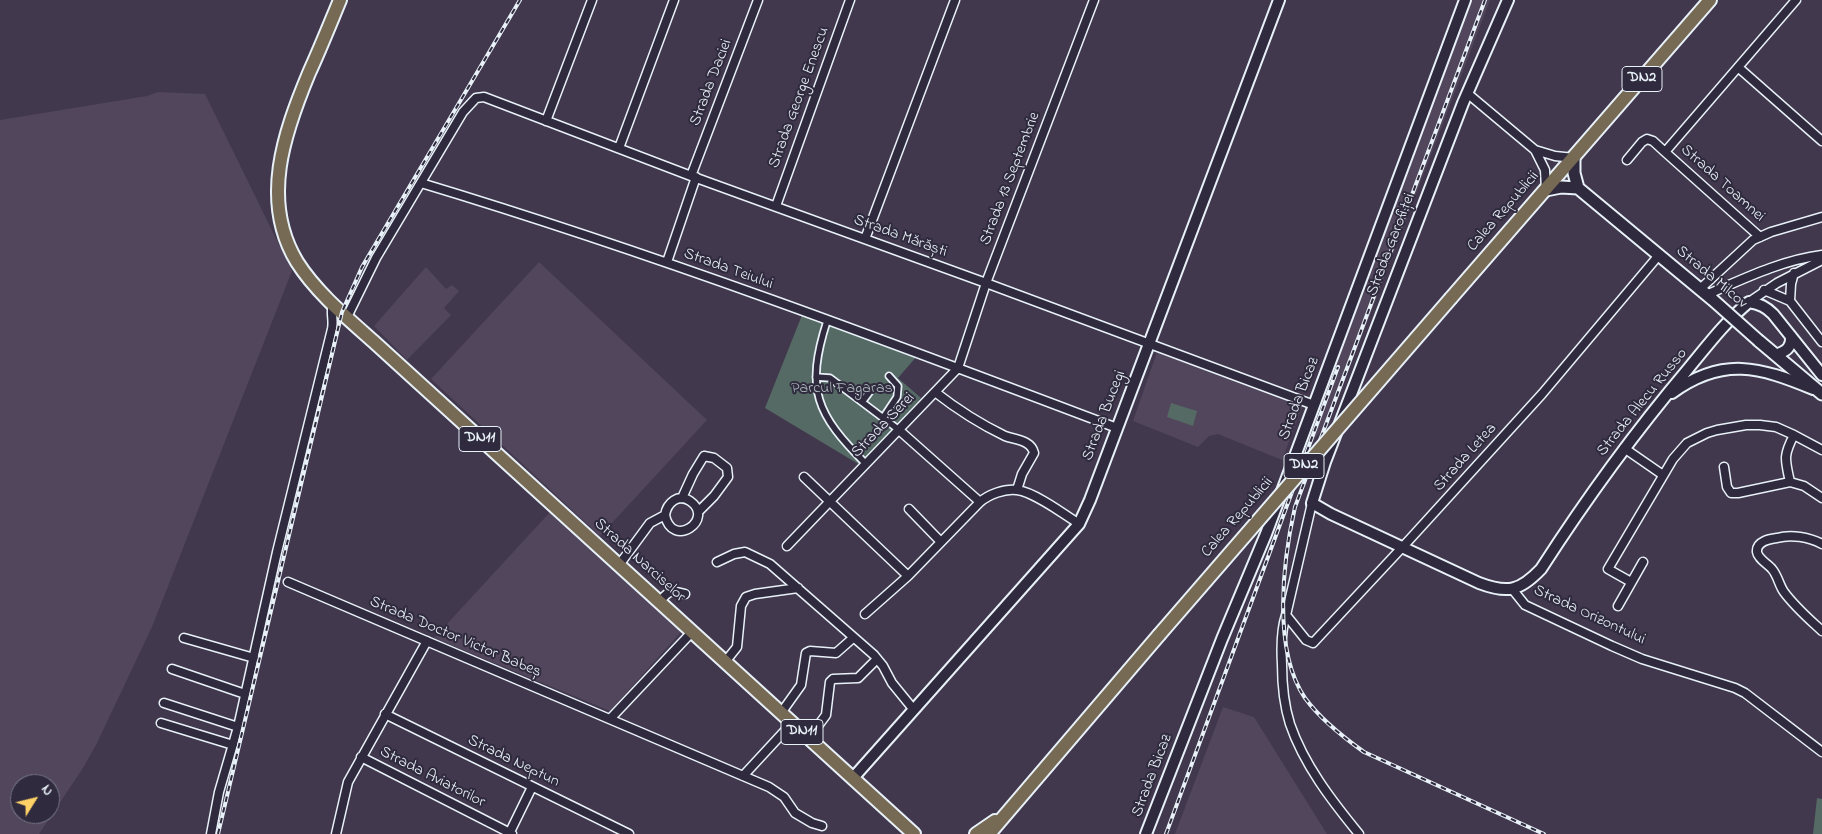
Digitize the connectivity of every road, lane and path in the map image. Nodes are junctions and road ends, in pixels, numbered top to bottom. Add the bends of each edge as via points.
1 (340, 0) edge
2 (592, 0) edge
3 (674, 0) edge
4 (758, 0) edge
5 (850, 0) edge
6 (955, 0) edge
7 (1094, 0) edge
8 (1279, 0) edge
9 (1464, 0) edge
10 (1508, 0) edge
11 (1710, 0) edge
12 (1796, 0) edge
13 (1739, 68) junction
14 (1467, 93) junction
15 (546, 120) junction
16 (1822, 141) edge
17 (619, 148) junction
18 (1535, 150) junction
19 (1665, 152) junction
20 (1574, 158) junction
21 (1627, 160) dead end
22 (693, 176) junction
23 (421, 183) junction
24 (1578, 188) junction
25 (1546, 190) junction
26 (776, 206) junction
27 (1822, 217) edge
28 (1760, 237) junction
29 (865, 239) junction
30 (1659, 255) junction
31 (1822, 255) edge
32 (1822, 260) edge
33 (667, 262) junction
34 (1794, 273) junction
35 (986, 283) junction
36 (1764, 290) junction
37 (1706, 295) junction
38 (1790, 301) junction
39 (1750, 302) junction
40 (341, 311) junction
41 (828, 321) junction
42 (1791, 336) junction
43 (1822, 342) edge
44 (1149, 344) junction
45 (1776, 355) junction
46 (958, 368) junction
47 (1822, 375) edge
48 (889, 376) dead end
49 (816, 377) junction
50 (871, 390) dead end
51 (935, 392) junction
52 (1821, 393) edge
53 (1661, 401) junction
54 (862, 402) junction
55 (1314, 405) junction
56 (883, 418) junction
57 (1117, 428) junction
58 (898, 430) junction
59 (1794, 435) junction
60 (1624, 448) junction
61 (1822, 450) edge
62 (866, 464) junction
63 (1724, 467) dead end
64 (1663, 475) junction
65 (804, 477) dead end
66 (1790, 482) junction
67 (1016, 490) junction
68 (682, 498) junction
69 (1822, 498) edge
70 (980, 502) junction
71 (830, 503) junction
72 (1312, 503) junction
73 (909, 509) dead end
74 (698, 512) junction
75 (665, 515) junction
76 (1079, 524) junction
77 (941, 542) junction
78 (1822, 544) edge
79 (787, 546) dead end
80 (1403, 547) junction
81 (717, 562) dead end
82 (1643, 562) dead end
83 (619, 565) junction
84 (908, 576) junction
85 (288, 582) dead end
86 (1631, 582) junction
87 (798, 588) junction
88 (1513, 590) junction
89 (685, 594) dead end
90 (659, 602) junction
91 (1618, 606) dead end
92 (865, 614) dead end
93 (1286, 614) junction
94 (1822, 631) edge
95 (692, 632) junction
96 (184, 638) dead end
97 (852, 638) junction
98 (427, 641) junction
99 (254, 658) junction
100 (877, 659) junction
101 (725, 662) junction
102 (172, 670) dead end
103 (245, 694) junction
104 (164, 703) dead end
105 (914, 710) junction
106 (781, 713) junction
107 (385, 714) junction
108 (610, 719) junction
109 (161, 723) dead end
110 (792, 723) junction
111 (238, 727) junction
112 (809, 738) junction
113 (233, 745) junction
114 (1822, 752) edge
115 (361, 757) junction
116 (743, 776) junction
117 (853, 778) junction
118 (532, 787) junction
119 (1011, 808) junction
120 (822, 826) dead end
121 (914, 833) edge
122 (211, 834) edge
123 (336, 834) edge
124 (510, 834) edge
125 (629, 834) edge
126 (976, 834) edge
127 (989, 834) edge
128 (1146, 834) edge
129 (1359, 834) edge

1 - 40 main road, DN11 via 287,130 278,181 279,214 288,244 302,269
2 - 15 street
3 - 17 street
4 - 22 street, Strada Daciei
5 - 26 street, Strada George Enescu
6 - 29 street
7 - 35 street, Strada 13 Septembrie
8 - 44 street, Strada Bucegi
9 - 55 street, Strada Bicaz
10 - 14 street, Strada Garofiței
11 - 20 main road, DN2
12 - 13 street, Strada Toamnei
13 - 16 street
13 - 19 street, Strada Toamnei
14 - 18 street
14 - 72 street, Strada Garofiței
15 - 17 street, Strada Mărăști
15 - 23 street, Strada Mărăști via 484,97 476,98 463,112
17 - 22 street, Strada Mărăști
18 - 20 street
18 - 25 street via 1545,170
19 - 21 street, Strada Toamnei via 1647,139
19 - 28 street, Strada Toamnei
20 - 24 main road
20 - 25 main road, Calea Republicii / DN2
22 - 26 street, Strada Mărăști
22 - 33 street, Strada Daciei
23 - 33 street, Strada Teiului
23 - 40 street
24 - 25 main road
24 - 30 main road, Strada Milcov
25 - 119 main road, Calea Republicii / DN2, bridge
26 - 29 street, Strada Mărăști
27 - 28 street
28 - 37 street via 1747,245
29 - 35 street, Strada Mărăști
30 - 37 main road, Strada Milcov
30 - 80 street, Strada Letea via 1566,366
31 - 37 street via 1800,259
32 - 34 street, Strada Alecu Russo
33 - 41 street, Strada Teiului
34 - 36 street, Strada Alecu Russo
34 - 38 street
35 - 44 street, Strada Mărăști
35 - 46 street, Strada 13 Septembrie
36 - 38 street
36 - 39 street, Strada Alecu Russo
37 - 45 main road, Strada Milcov, bridge
38 - 43 street
39 - 42 street via 1766,307
39 - 53 street, Strada Alecu Russo via 1735,314
40 - 83 main road, Strada Narciselor / DN11
40 - 99 street via 331,308 332,329
41 - 46 street, Strada Teiului
41 - 49 street
42 - 45 street via 1789,348
42 - 47 street
44 - 55 street, Strada Mărăști
44 - 57 street, Strada Bucegi
45 - 52 main road, Strada Milcov
46 - 51 street, Strada Serei
46 - 57 street, Strada Teiului
48 - 56 street via 898,386 897,397
49 - 54 street via 830,378
49 - 62 street via 825,415 834,430
50 - 54 street
51 - 58 street, Strada Serei
51 - 67 street via 961,413 1033,447 1034,453
52 - 53 street via 1771,373 1744,368 1697,378
53 - 60 street, Strada Alecu Russo
54 - 56 street
55 - 128 street, Strada Bicaz
56 - 58 street
57 - 76 street, Strada Bucegi
58 - 62 street, Strada Serei
58 - 70 street
59 - 61 street
59 - 64 street via 1776,427 1760,425 1707,432 1679,450
59 - 66 street via 1785,459
60 - 64 street
60 - 88 street, Strada Alecu Russo via 1541,569 1531,580
62 - 71 street, Strada Serei
63 - 66 street via 1727,486 1732,493
64 - 86 street via 1608,569
65 - 71 street
66 - 69 street via 1804,486
67 - 70 street via 1004,491
67 - 76 street via 1049,504
68 - 74 street via 692,502
68 - 74 street via 704,456 714,458 727,468 728,477
68 - 75 street via 672,501
70 - 77 street
71 - 79 street, Strada Serei
71 - 84 street
72 - 80 street, Strada Orizontului
72 - 93 street
73 - 77 street
74 - 75 street via 693,527 683,531 669,525
75 - 83 street via 650,523
76 - 105 street, Strada Bucegi
77 - 84 street
78 - 94 street via 1784,536 1766,540 1758,546 1757,552 1776,574 1779,585 1792,603
80 - 88 street, Strada Orizontului via 1480,583 1500,590
80 - 93 street, Strada Letea via 1313,643 1306,640
81 - 87 street via 745,552 770,564
82 - 86 street
83 - 90 main road, Strada Narciselor / DN11
84 - 92 street
85 - 98 street, Strada Doctor Victor Babeș
86 - 91 street
87 - 97 street
87 - 101 street via 746,597 741,606 737,646
88 - 114 street, Strada Orizontului via 1525,605 1612,646 1745,693
89 - 90 street via 672,590
90 - 95 main road, Strada Narciselor / DN11
93 - 129 street via 1281,649 1282,683 1290,724 1309,766
95 - 101 main road, Strada Narciselor / DN11
95 - 108 street
96 - 99 street
97 - 100 street
97 - 106 street via 836,653 810,651 806,654 801,685
98 - 107 street
98 - 108 street, Strada Doctor Victor Babeș
99 - 103 street
100 - 105 street
100 - 112 street via 858,678 830,682 826,715
101 - 106 main road, Strada Narciselor / DN11
102 - 103 street
103 - 111 street
104 - 111 street
105 - 117 street, Strada Bucegi
106 - 110 main road, Strada Narciselor / DN11
107 - 115 street
107 - 118 street, Strada Neptun
108 - 116 street, Strada Doctor Victor Babeș
109 - 113 street
110 - 112 main road, Strada Narciselor / DN11
110 - 116 street
111 - 113 street
112 - 117 main road, Strada Narciselor / DN11
113 - 122 street
115 - 123 street, Strada Aviatorilor via 348,782
115 - 124 street, Strada Aviatorilor
116 - 120 street, Strada Doctor Victor Babeș via 769,787 784,797 795,813
117 - 121 main road, Strada Narciselor / DN11
118 - 124 street, Strada Aviatorilor
118 - 125 street, Strada Neptun
119 - 126 main road
119 - 127 main road, Calea Republicii / DN2

